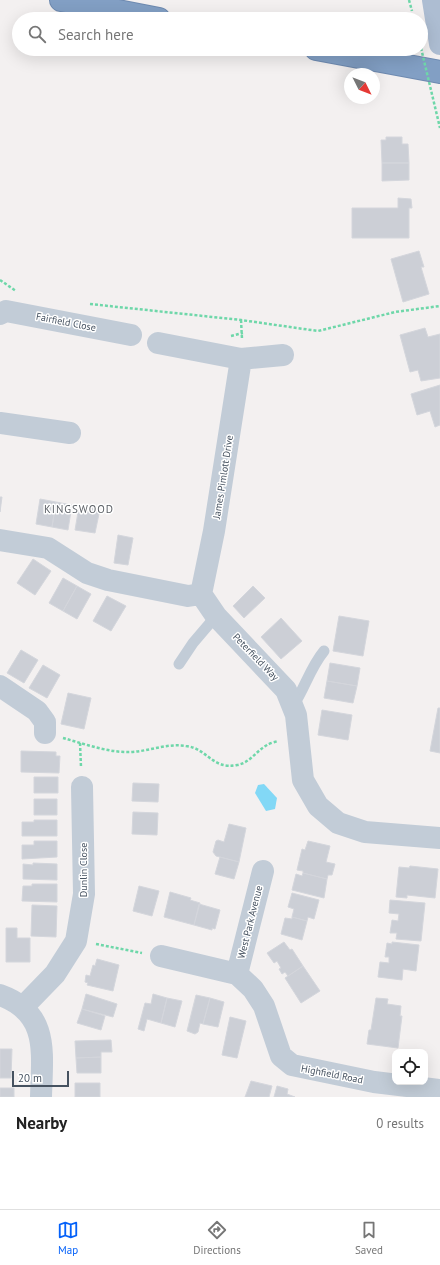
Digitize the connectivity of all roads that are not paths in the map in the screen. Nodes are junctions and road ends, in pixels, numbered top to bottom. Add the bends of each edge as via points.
1 (61, 0) edge
2 (433, 2) edge
3 (123, 12) edge
4 (440, 44) edge
5 (354, 56) edge
6 (440, 72) edge
7 (0, 314) edge
8 (131, 334) dead end
9 (158, 343) dead end
10 (284, 354) dead end
11 (241, 360) junction
12 (0, 423) edge
13 (70, 433) dead end
14 (0, 540) edge
15 (201, 594) junction
16 (216, 616) junction
17 (324, 651) dead end
18 (180, 664) dead end
19 (0, 686) edge
20 (293, 706) junction
21 (45, 733) road end
22 (82, 787) road end
23 (440, 838) edge
24 (263, 871) dead end
25 (160, 956) road end
26 (237, 974) junction
27 (0, 995) edge
28 (23, 1007) junction
29 (440, 1090) edge
30 (42, 1097) edge

1 - 3 highway
2 - 4 main road
5 - 6 highway
7 - 8 street, Fairfield Close via 6,311
9 - 11 street
10 - 11 street
11 - 15 street, James Pimlott Drive via 214,532
12 - 13 street
14 - 15 street via 48,548 87,573 108,580 188,596
15 - 16 street, Peterfield Way
16 - 18 lane via 193,643
16 - 20 street, Peterfield Way via 282,684
17 - 20 lane via 314,662 302,693
19 - 21 street via 37,712 45,722
20 - 23 street, Peterfield Way via 303,780 318,806 338,823 365,832
22 - 28 street, Dunlin Close via 84,894 76,940 55,974
24 - 26 street, West Park Avenue
25 - 26 street, Highfield Road
26 - 29 street, Highfield Road via 253,989 264,1006 281,1056 292,1066 374,1082
27 - 28 street
28 - 30 street via 34,1019 42,1044

